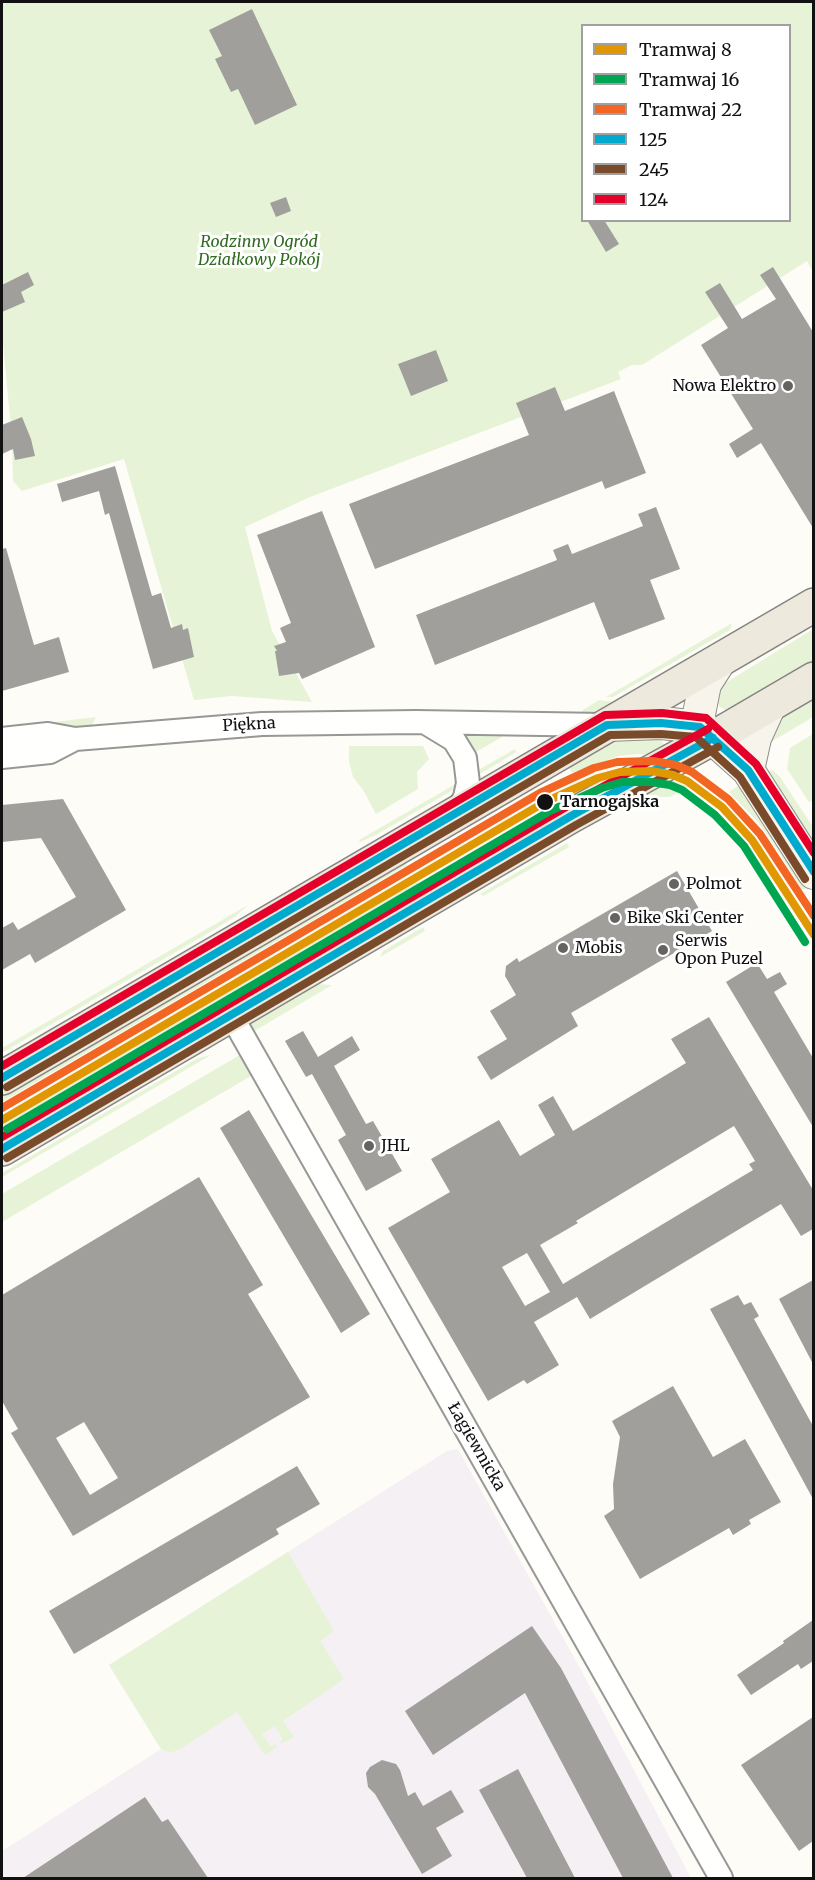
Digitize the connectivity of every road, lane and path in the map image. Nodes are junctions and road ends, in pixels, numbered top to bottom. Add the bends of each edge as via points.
1 (813, 605) edge
2 (721, 659) junction
3 (813, 679) edge
4 (770, 705) junction
5 (424, 723) junction
6 (607, 725) junction
7 (706, 733) junction
8 (2, 739) edge
9 (75, 739) junction
10 (2, 757) edge
11 (748, 770) junction
12 (457, 812) junction
13 (813, 873) edge
14 (231, 1015) junction
15 (2, 1078) edge
16 (2, 1149) edge
17 (721, 1878) edge

1 - 2 main road
2 - 6 main road
2 - 7 street via 705,684 699,714
3 - 4 main road
4 - 7 main road
4 - 11 street via 755,738
5 - 6 street, Piękna
5 - 9 street, Piękna via 262,724
5 - 12 street, Piękna via 454,740 465,758 468,783
6 - 7 street via 660,723
6 - 12 main road
7 - 11 street
7 - 14 main road
8 - 9 street, Piękna via 48,734
9 - 10 street, Piękna via 50,752
11 - 13 street
12 - 15 main road
14 - 16 main road
14 - 17 street, Łagiewnicka

